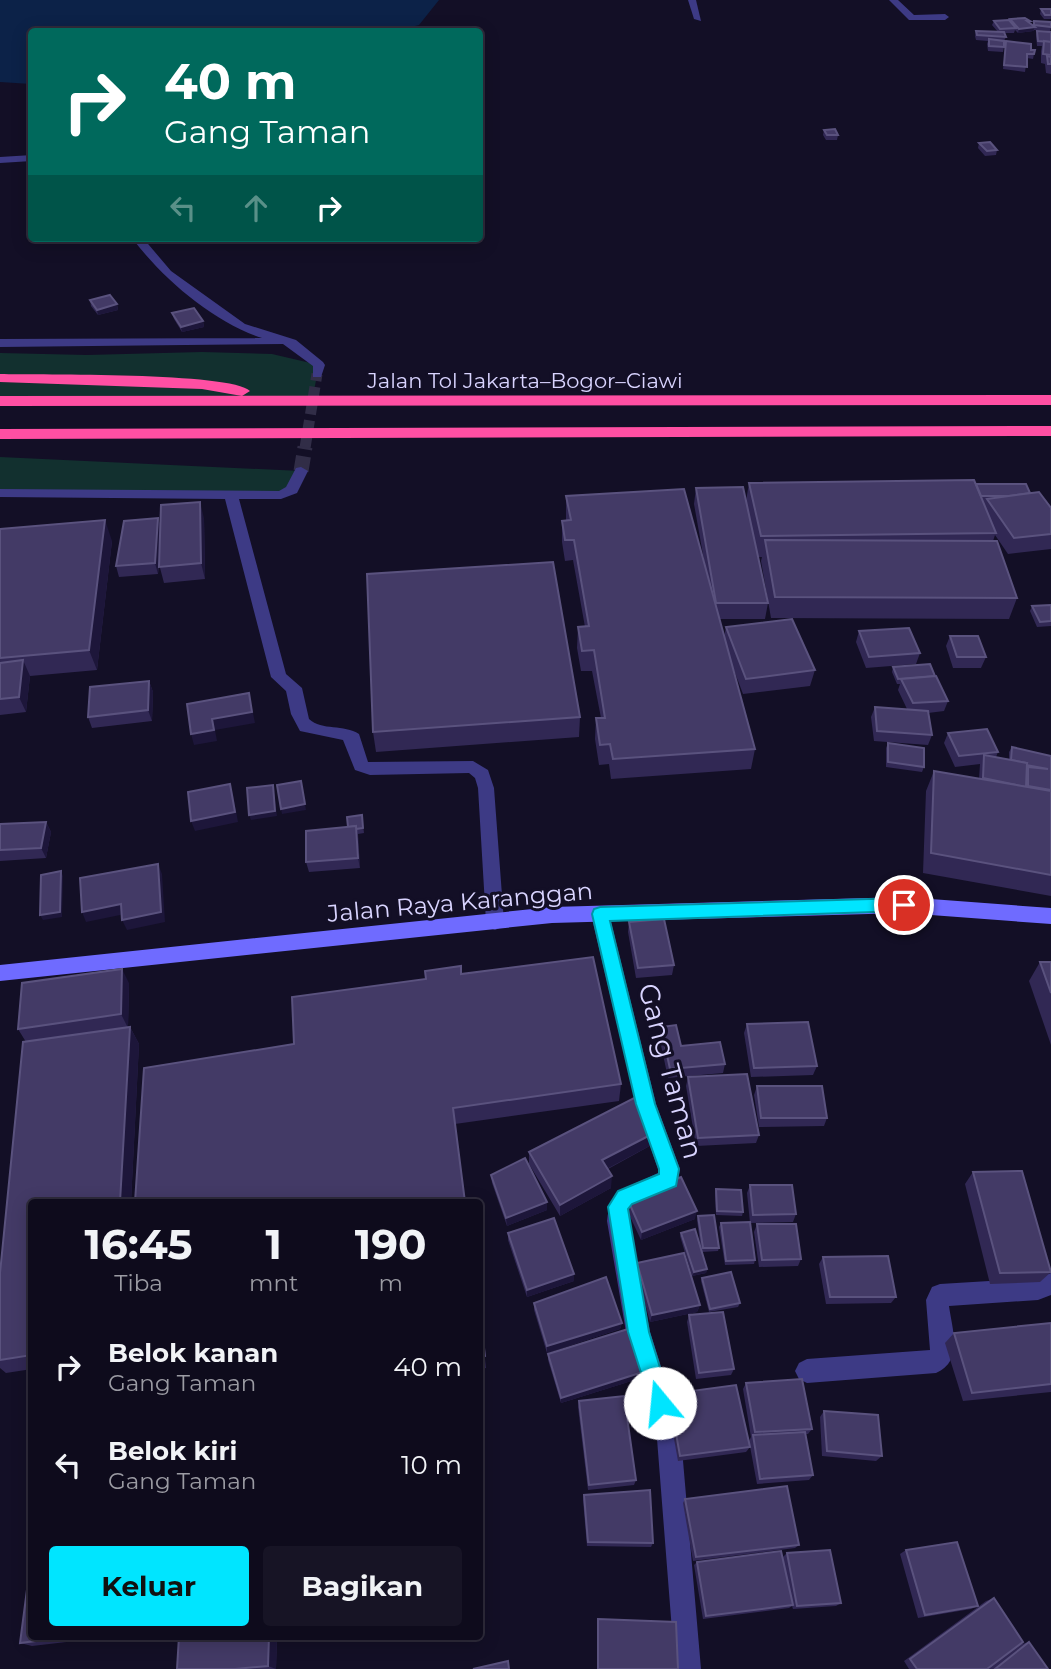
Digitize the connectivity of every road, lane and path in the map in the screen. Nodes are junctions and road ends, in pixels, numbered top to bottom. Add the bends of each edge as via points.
1 (692, 0) edge
2 (893, 0) edge
3 (946, 17) dead end
4 (698, 19) dead end
5 (28, 158) edge
6 (0, 160) edge
7 (140, 242) edge
8 (281, 341) junction
9 (0, 343) edge
10 (317, 373) dead end
11 (0, 378) edge
12 (1051, 400) edge
13 (0, 401) edge
14 (301, 401) junction
15 (1051, 431) edge
16 (0, 434) edge
17 (301, 471) tunnel mouth
18 (0, 493) edge
19 (231, 496) junction
20 (600, 914) junction
21 (1051, 916) edge
22 (495, 922) junction
23 (0, 973) edge
24 (1051, 1284) edge
25 (807, 1371) dead end
26 (688, 1669) edge

1 - 4 street
2 - 3 street via 912,18
5 - 6 street
7 - 8 street via 167,273 241,327
8 - 9 street
8 - 10 street via 311,357 319,365
11 - 14 highway via 202,384
12 - 14 highway, Jalan Tol Jakarta–Bogor–Ciawi
13 - 14 highway, Jalan Tol Jakarta–Bogor–Ciawi
15 - 16 highway
17 - 19 street via 287,493
18 - 19 street
19 - 22 street via 279,677 294,688 298,721 307,729 347,734 361,766 370,769 473,767 482,775
20 - 21 street, Jalan Raya Karanggan via 904,905
20 - 22 street, Jalan Raya Karanggan
20 - 26 street, Gang Taman via 646,1104 669,1169 669,1179 625,1198 618,1207 639,1332 668,1426
22 - 23 street, Jalan Raya Karanggan
24 - 25 street via 1038,1289 940,1295 943,1353 936,1361

